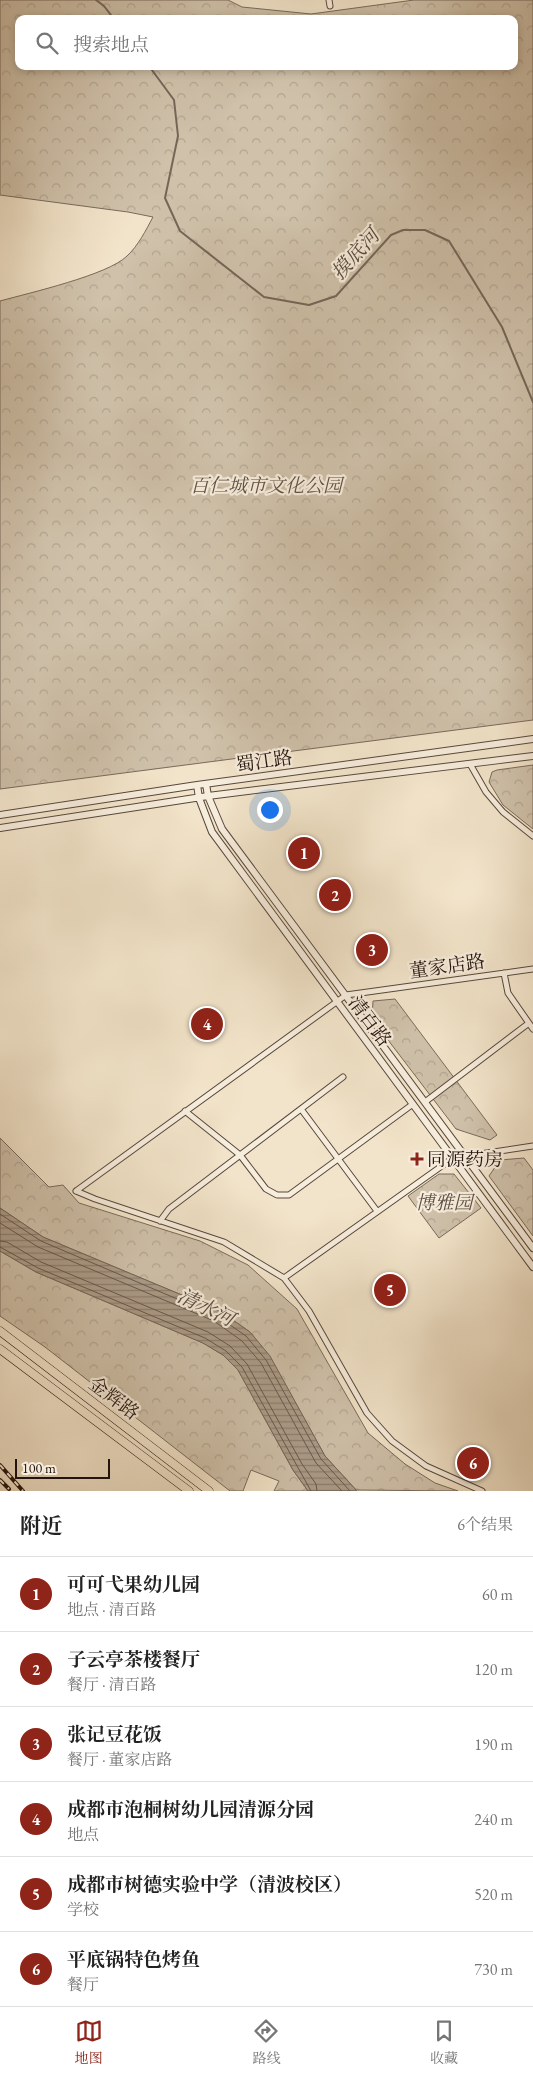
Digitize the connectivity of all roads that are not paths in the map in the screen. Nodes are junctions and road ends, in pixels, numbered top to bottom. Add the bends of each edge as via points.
1 (533, 739) edge
2 (533, 756) edge
3 (470, 764) junction
4 (206, 784) junction
5 (197, 785) junction
6 (208, 796) junction
7 (199, 798) junction
8 (0, 815) edge
9 (0, 828) edge
10 (533, 836) edge
11 (533, 969) edge
12 (504, 973) junction
13 (346, 995) junction
14 (337, 1002) junction
15 (529, 1024) junction
16 (533, 1029) edge
17 (344, 1077) dead end
18 (425, 1102) junction
19 (413, 1104) junction
20 (302, 1109) junction
21 (185, 1112) junction
22 (533, 1146) edge
23 (240, 1155) junction
24 (463, 1155) junction
25 (453, 1158) junction
26 (338, 1159) junction
27 (377, 1211) junction
28 (160, 1221) junction
29 (533, 1248) edge
30 (533, 1267) edge
31 (284, 1278) junction
32 (0, 1332) edge
33 (0, 1349) edge
34 (189, 1491) edge
35 (209, 1491) edge
36 (482, 1491) edge

1 - 4 street, 蜀江路
2 - 3 street, 蜀江路
3 - 6 street, 蜀江路
3 - 10 street via 486,792 503,812
4 - 5 street, 蜀江路
4 - 6 street, 清百路
5 - 7 street, 清百路
5 - 8 street, 蜀江路
6 - 7 street, 蜀江路
6 - 13 street, 清百路 via 222,829
7 - 9 street, 蜀江路
7 - 14 street, 清百路 via 212,832
11 - 12 street, 董家店路
12 - 13 street, 董家店路
12 - 15 street via 508,993
13 - 14 street, 董家店路
13 - 18 street, 清百路
14 - 19 street, 清百路
14 - 21 street, 董家店路
15 - 16 street
15 - 18 street
17 - 20 street
18 - 24 street, 清百路
19 - 25 street, 清百路
19 - 26 street
20 - 23 street
20 - 26 street
21 - 23 street
21 - 28 street, 董家店路 via 76,1190
22 - 24 street
23 - 26 street via 266,1189 277,1195 289,1195
23 - 28 street via 169,1209
24 - 25 street
24 - 29 street, 清百路
25 - 27 street
25 - 30 street, 清百路
26 - 27 street
27 - 31 street
28 - 31 street via 224,1242
31 - 36 street via 309,1311 367,1413 392,1441 426,1466
32 - 35 main road, 金辉路
33 - 34 main road, 金辉路

